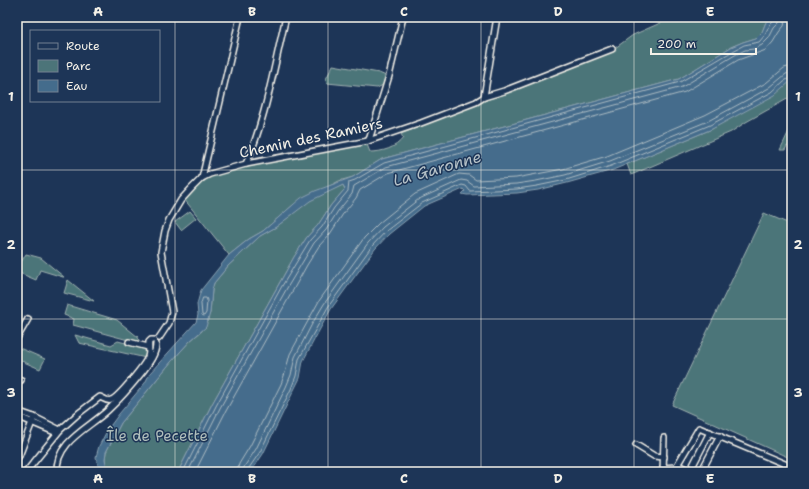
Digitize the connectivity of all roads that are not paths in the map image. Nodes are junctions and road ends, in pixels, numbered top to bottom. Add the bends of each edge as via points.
1 (240, 17) edge
2 (286, 17) edge
3 (403, 17) edge
4 (497, 17) edge
5 (612, 49) dead end
6 (484, 97) junction
7 (372, 131) junction
8 (377, 138) junction
9 (368, 141) junction
10 (246, 164) junction
11 (202, 178) junction
12 (28, 319) dead end
13 (17, 338) edge
14 (156, 340) junction
15 (129, 342) dead end
16 (148, 347) junction
17 (17, 413) edge
18 (33, 420) junction
19 (59, 431) junction
20 (710, 432) junction
21 (720, 436) junction
22 (664, 438) dead end
23 (636, 445) dead end
24 (19, 450) edge
25 (17, 455) edge
26 (664, 457) junction
27 (678, 465) junction
28 (792, 467) edge
29 (663, 470) edge
30 (691, 471) edge
31 (26, 472) edge
32 (57, 472) edge
33 (701, 472) edge

1 - 11 street
2 - 10 street via 262,121
3 - 7 street
4 - 6 street
5 - 6 street, Chemin des Ramiers
6 - 8 street, Chemin des Ramiers
7 - 8 street
7 - 9 street
8 - 9 street, Chemin des Ramiers
9 - 10 street, Chemin des Ramiers
10 - 11 street, Chemin des Ramiers
11 - 14 street, Chemin des Ramiers via 181,200 165,231 161,252 172,312 169,323
12 - 13 street
14 - 16 street via 151,340
14 - 32 street, Chemin des Ramiers via 156,350 152,358 134,383 107,411 76,435 63,449 57,463
15 - 16 street
16 - 19 street via 146,361 113,400 97,398
17 - 18 street
18 - 19 street
18 - 24 street
19 - 31 street
20 - 21 street
20 - 27 street via 699,428
20 - 30 street
21 - 28 street
21 - 33 street
22 - 26 street
23 - 26 street via 654,456
24 - 25 street via 19,456
26 - 29 street
27 - 29 street
27 - 30 street

